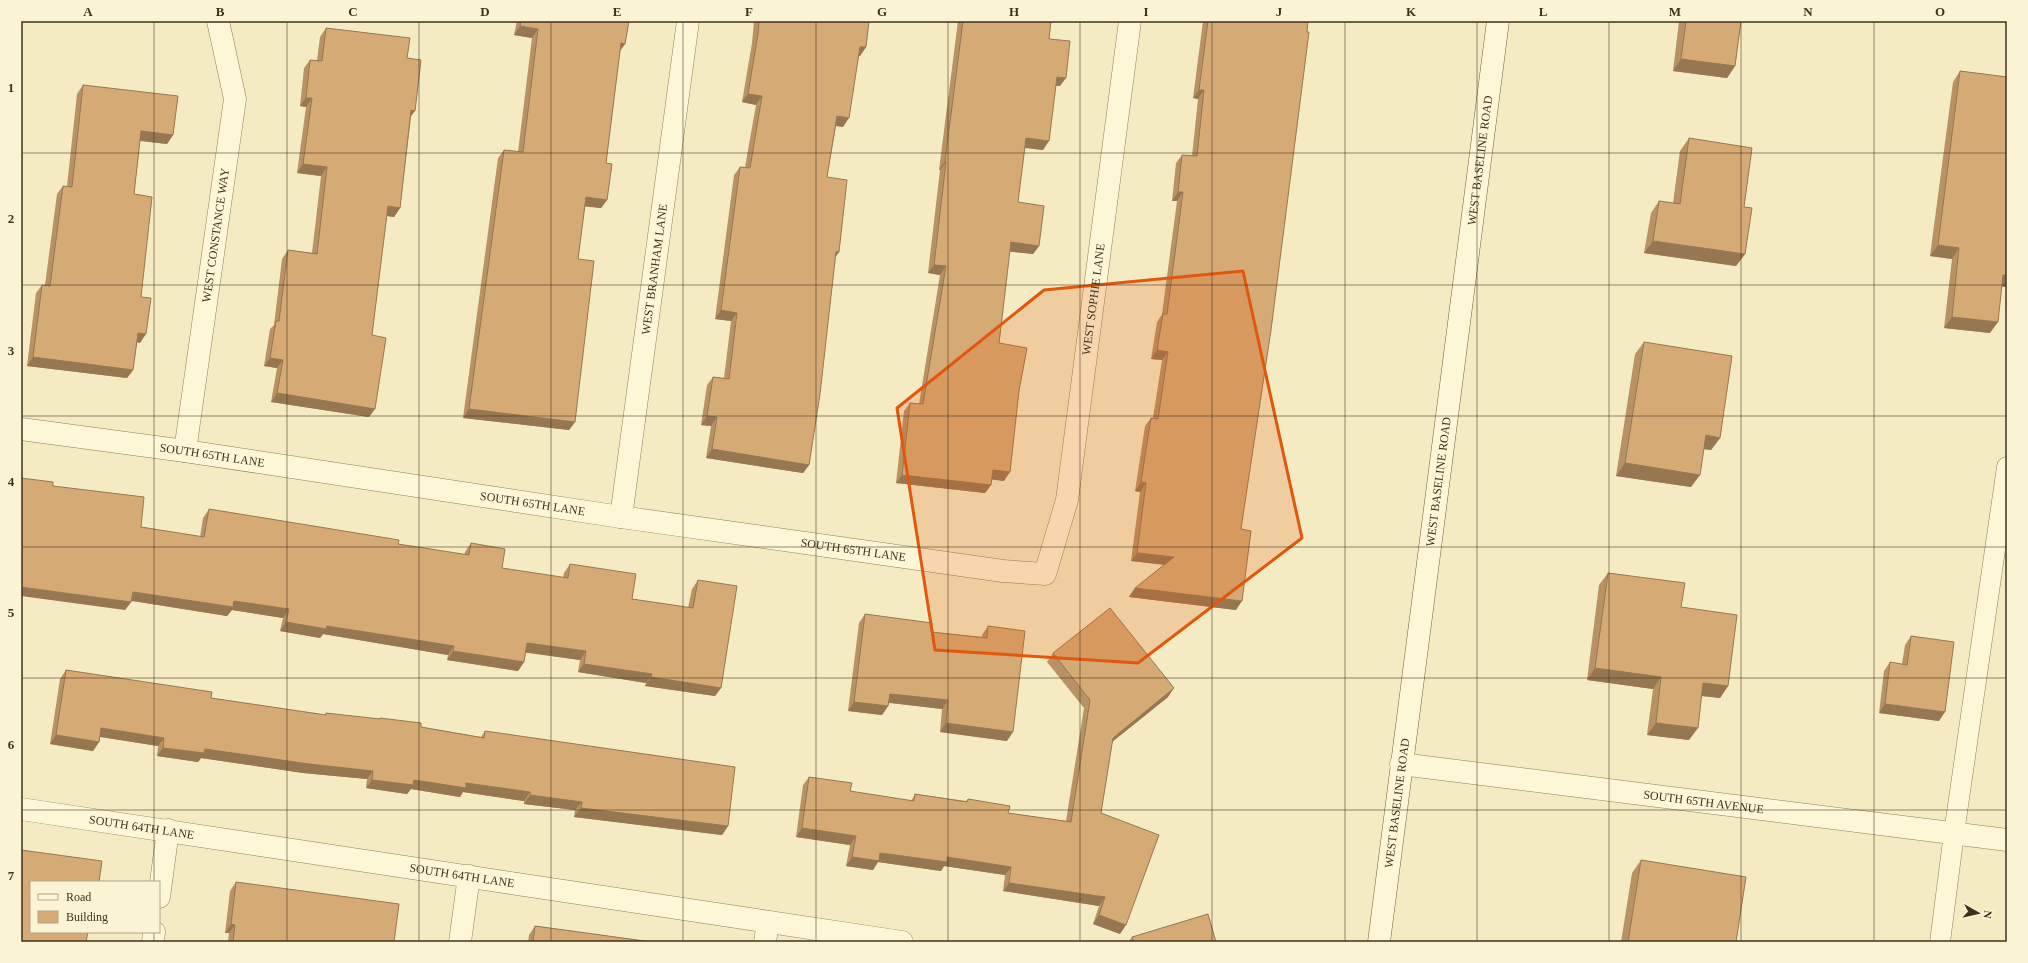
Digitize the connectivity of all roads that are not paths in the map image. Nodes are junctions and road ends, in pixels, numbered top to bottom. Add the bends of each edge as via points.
1 (218, 21) edge
2 (688, 21) edge
3 (1130, 21) edge
4 (1498, 21) edge
5 (21, 429) edge
6 (185, 451) junction
7 (2007, 467) edge
8 (621, 517) junction
9 (1044, 574) joint
10 (1401, 764) junction
11 (21, 809) edge
12 (168, 830) junction
13 (1954, 833) junction
14 (2007, 840) edge
15 (468, 876) junction
16 (160, 890) edge
17 (767, 932) edge
18 (460, 942) edge
19 (902, 942) edge
20 (1378, 942) edge
21 (1940, 942) edge

1 - 6 street, WEST CONSTANCE WAY via 235,99
2 - 8 street, WEST BRANHAM LANE
3 - 9 street, WEST SOPHIE LANE via 1067,500
4 - 10 street, WEST BASELINE ROAD
5 - 6 street, SOUTH 65TH LANE
6 - 8 street, SOUTH 65TH LANE
7 - 13 lane
8 - 9 street, SOUTH 65TH LANE via 1003,571
10 - 13 street, SOUTH 65TH AVENUE
10 - 20 street, WEST BASELINE ROAD
11 - 12 street, SOUTH 64TH LANE
12 - 15 street, SOUTH 64TH LANE
12 - 16 street
13 - 14 street, SOUTH 65TH AVENUE
13 - 21 lane
15 - 17 street, SOUTH 64TH LANE
15 - 18 street
17 - 19 street, SOUTH 64TH LANE

